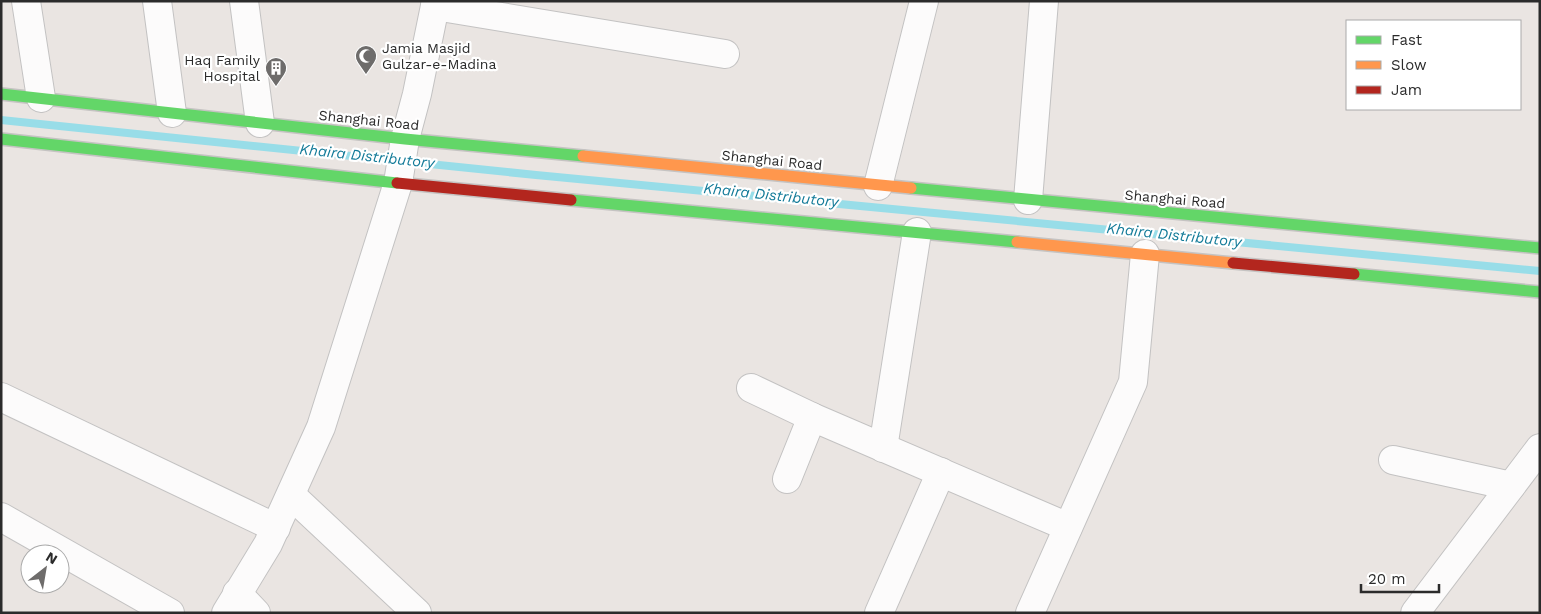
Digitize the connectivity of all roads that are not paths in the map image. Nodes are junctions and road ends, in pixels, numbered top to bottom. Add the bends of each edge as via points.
1 (26, 1) edge
2 (157, 1) edge
3 (244, 1) edge
4 (924, 1) edge
5 (1044, 1) edge
6 (436, 4) edge
7 (725, 54) dead end
8 (1, 94) edge
9 (41, 98) junction
10 (172, 113) junction
11 (260, 123) junction
12 (1, 139) edge
13 (402, 161) junction
14 (878, 186) junction
15 (1028, 200) junction
16 (917, 232) junction
17 (1540, 248) edge
18 (1145, 254) junction
19 (1540, 292) edge
20 (750, 388) dead end
21 (1, 397) edge
22 (812, 417) junction
23 (883, 448) junction
24 (1540, 448) edge
25 (1392, 460) dead end
26 (941, 472) junction
27 (787, 479) dead end
28 (1511, 486) junction
29 (291, 495) junction
30 (1, 517) edge
31 (1068, 527) junction
32 (276, 528) junction
33 (1444, 574) junction
34 (231, 603) edge
35 (170, 613) edge
36 (256, 613) edge
37 (417, 613) edge
38 (879, 613) edge
39 (1030, 613) edge
40 (1415, 613) edge
41 (1440, 613) edge

1 - 9 street
2 - 10 street
3 - 11 street
4 - 14 street
5 - 15 street
6 - 7 street
6 - 13 street
8 - 9 main road, Shanghai Road
9 - 10 main road, Shanghai Road
10 - 11 main road, Shanghai Road
11 - 13 main road, Shanghai Road
12 - 13 main road, Shanghai Road
13 - 14 main road, Shanghai Road
13 - 16 main road, Shanghai Road
13 - 29 street via 321,427
14 - 15 main road, Shanghai Road
15 - 17 main road, Shanghai Road
16 - 18 main road, Shanghai Road
16 - 23 street
18 - 19 main road, Shanghai Road
18 - 31 street via 1133,382
20 - 22 street
21 - 32 street
22 - 23 street
22 - 27 street
23 - 26 street
24 - 28 street
25 - 28 street
26 - 31 street
26 - 38 street
28 - 33 street
29 - 32 street
29 - 37 street
30 - 35 street
31 - 39 street
32 - 34 street
33 - 40 street
33 - 41 street
34 - 36 street

